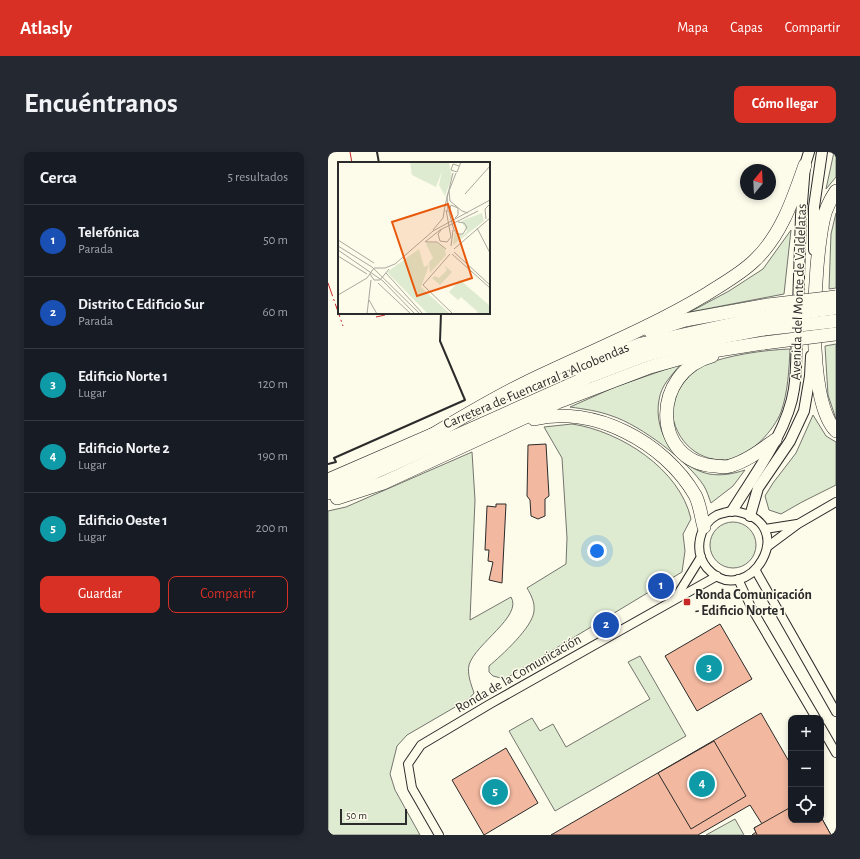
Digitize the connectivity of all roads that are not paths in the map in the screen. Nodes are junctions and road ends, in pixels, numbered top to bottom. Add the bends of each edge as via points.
1 (822, 152) edge
2 (807, 158) edge
3 (836, 191) edge
4 (836, 297) edge
5 (814, 305) junction
6 (836, 308) edge
7 (766, 317) junction
8 (836, 320) edge
9 (836, 334) edge
10 (615, 342) junction
11 (764, 343) junction
12 (512, 424) junction
13 (836, 431) edge
14 (427, 438) junction
15 (775, 440) junction
16 (328, 480) edge
17 (328, 494) edge
18 (328, 501) edge
19 (836, 502) edge
20 (732, 511) junction
21 (750, 516) junction
22 (798, 524) junction
23 (704, 527) junction
24 (765, 529) junction
25 (767, 547) junction
26 (701, 557) junction
27 (756, 571) junction
28 (717, 576) junction
29 (738, 579) junction
30 (674, 601) junction
31 (836, 712) edge
32 (814, 715) edge
33 (824, 732) edge
34 (836, 753) edge
35 (439, 835) edge

1 - 5 street, Avenida del Monte de Valdelatas via 814,208
2 - 10 highway via 791,207 774,238 754,261 687,305
2 - 15 street, Avenida del Monte de Valdelatas via 801,216 794,389 787,417
3 - 5 highway via 828,204 823,221
4 - 7 highway, bridge
5 - 13 highway via 818,389 825,415
5 - 21 street, Avenida del Monte de Valdelatas via 810,376 804,411 790,441 758,488
6 - 7 highway, Carretera de Fuencarral a Alcobendas, bridge
7 - 8 highway, Carretera de Fuencarral a Alcobendas, bridge
7 - 10 highway via 685,320
7 - 14 highway, Carretera de Fuencarral a Alcobendas via 641,344 586,364
7 - 17 highway, Carretera de Fuencarral a Alcobendas via 588,377
9 - 11 highway, bridge
10 - 14 highway via 523,384
11 - 12 highway via 700,353 650,367 558,402
11 - 15 highway via 703,359 689,367 675,382 667,400 666,419 672,439 685,455 705,465 729,467 751,457
12 - 18 highway via 383,483
12 - 23 highway via 548,416 576,417 610,426 645,443 675,468 695,496
14 - 16 highway, Carretera de Fuencarral a Alcobendas
15 - 20 street, Avenida del Monte de Valdelatas
19 - 22 street
20 - 21 street
20 - 23 street via 719,514
21 - 24 street
22 - 24 street
22 - 25 street
23 - 26 street via 699,546
24 - 25 street
25 - 27 street via 765,557
26 - 28 street via 707,568
26 - 30 street
27 - 29 street
27 - 31 street
28 - 29 street via 730,580
28 - 30 street, Ronda de la Comunicación
29 - 32 street via 752,609
30 - 35 street, Ronda de la Comunicación via 517,688 421,745 408,764 412,788
33 - 34 street

